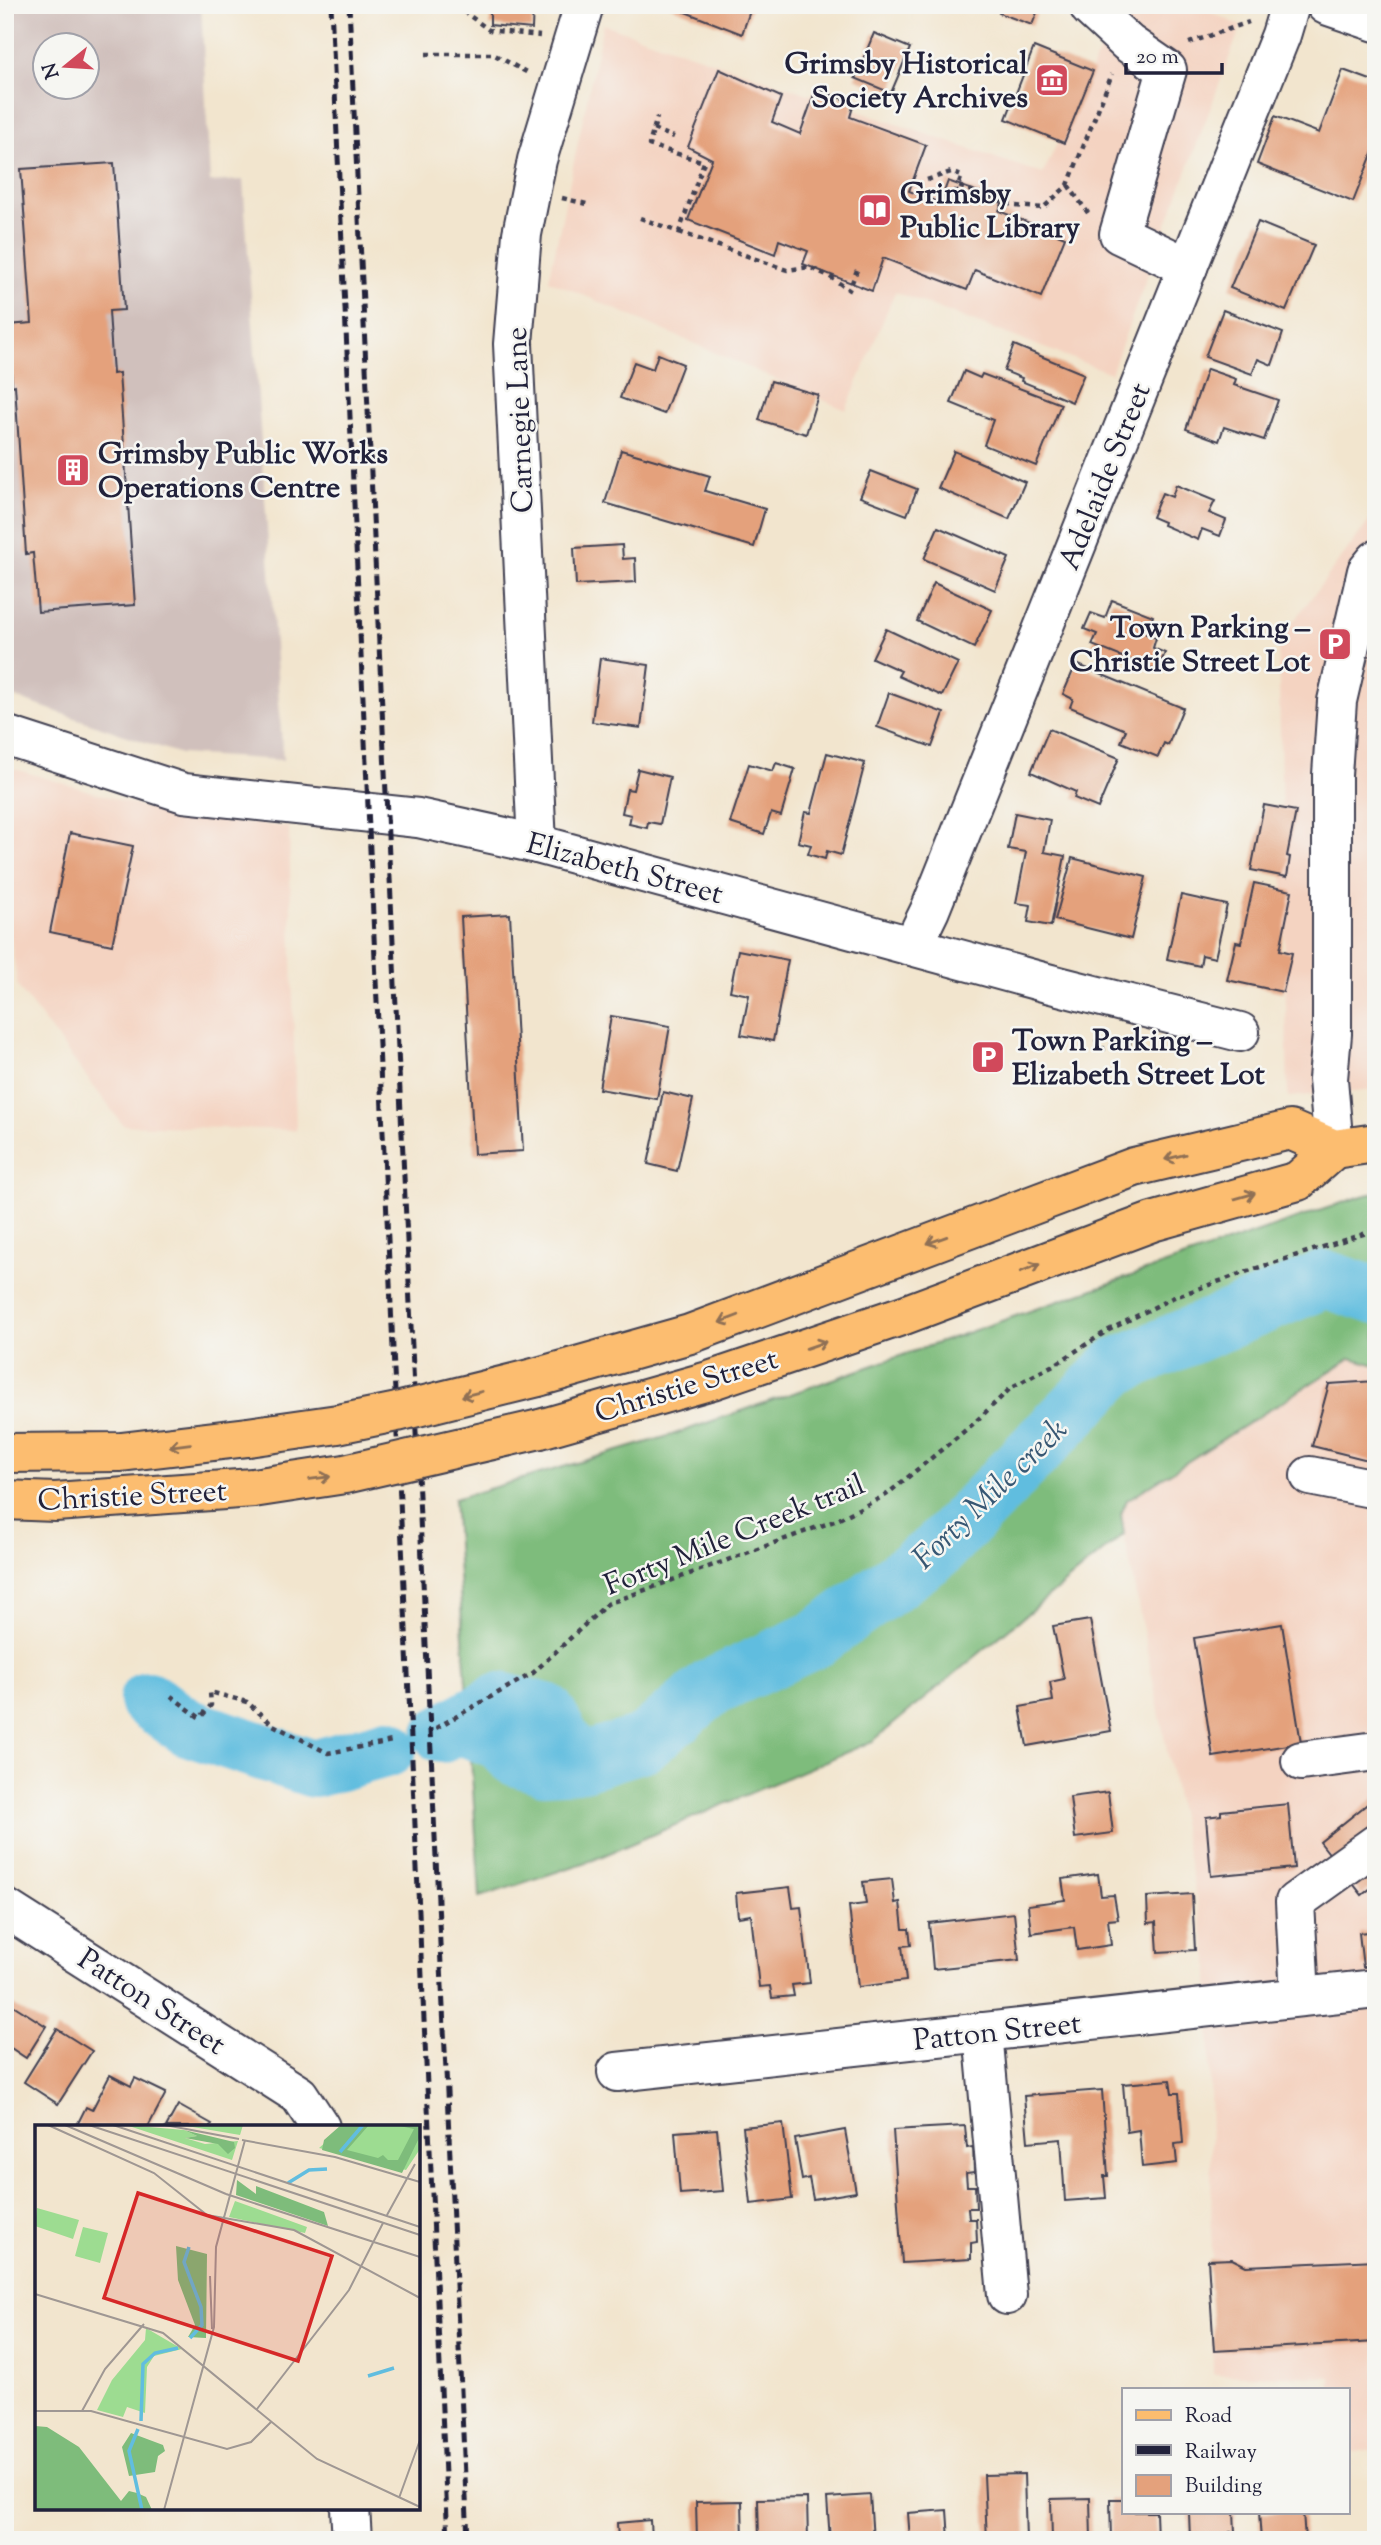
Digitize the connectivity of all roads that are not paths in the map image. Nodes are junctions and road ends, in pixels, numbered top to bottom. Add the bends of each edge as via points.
1 (584, 5) edge
2 (1090, 5) edge
3 (1290, 5) edge
4 (1326, 5) edge
5 (1376, 22) edge
6 (1188, 267) junction
7 (1376, 560) edge
8 (5, 735) edge
9 (537, 844) junction
10 (913, 945) junction
11 (1240, 1032) dead end
12 (1376, 1143) edge
13 (1334, 1149) junction
14 (5, 1454) edge
15 (1310, 1476) dead end
16 (1376, 1489) edge
17 (5, 1500) edge
18 (1376, 1751) edge
19 (1301, 1761) dead end
20 (1376, 1844) edge
21 (5, 1908) edge
22 (1376, 1989) edge
23 (1300, 1997) junction
24 (984, 2032) junction
25 (617, 2072) dead end
26 (319, 2125) edge
27 (1007, 2295) dead end
28 (350, 2510) edge
29 (352, 2540) edge

1 - 9 street, Carnegie Lane via 537,160 522,234 513,344
2 - 6 street via 1128,43 1167,70 1119,234
3 - 6 street, Adelaide Street
4 - 5 street
6 - 10 street, Adelaide Street
7 - 13 street via 1367,571 1337,701 1328,1079
8 - 9 street, Elizabeth Street via 184,793 418,818
9 - 10 street, Elizabeth Street
10 - 11 street, Elizabeth Street
12 - 13 main road
13 -> 14 main road, Christie Street, bridge via 1290,1129 1135,1167 690,1334 397,1412 121,1452
17 -> 13 main road, Christie Street, bridge via 55,1502 253,1488 345,1474 540,1429 712,1380 904,1315 1152,1222 1298,1181
15 - 16 street
18 - 19 street
20 - 23 street via 1295,1902
21 - 26 street, Patton Street via 299,2095
22 - 23 street, Patton Street
23 - 24 street, Patton Street
24 - 25 street, Patton Street
24 - 27 street
28 - 29 street

